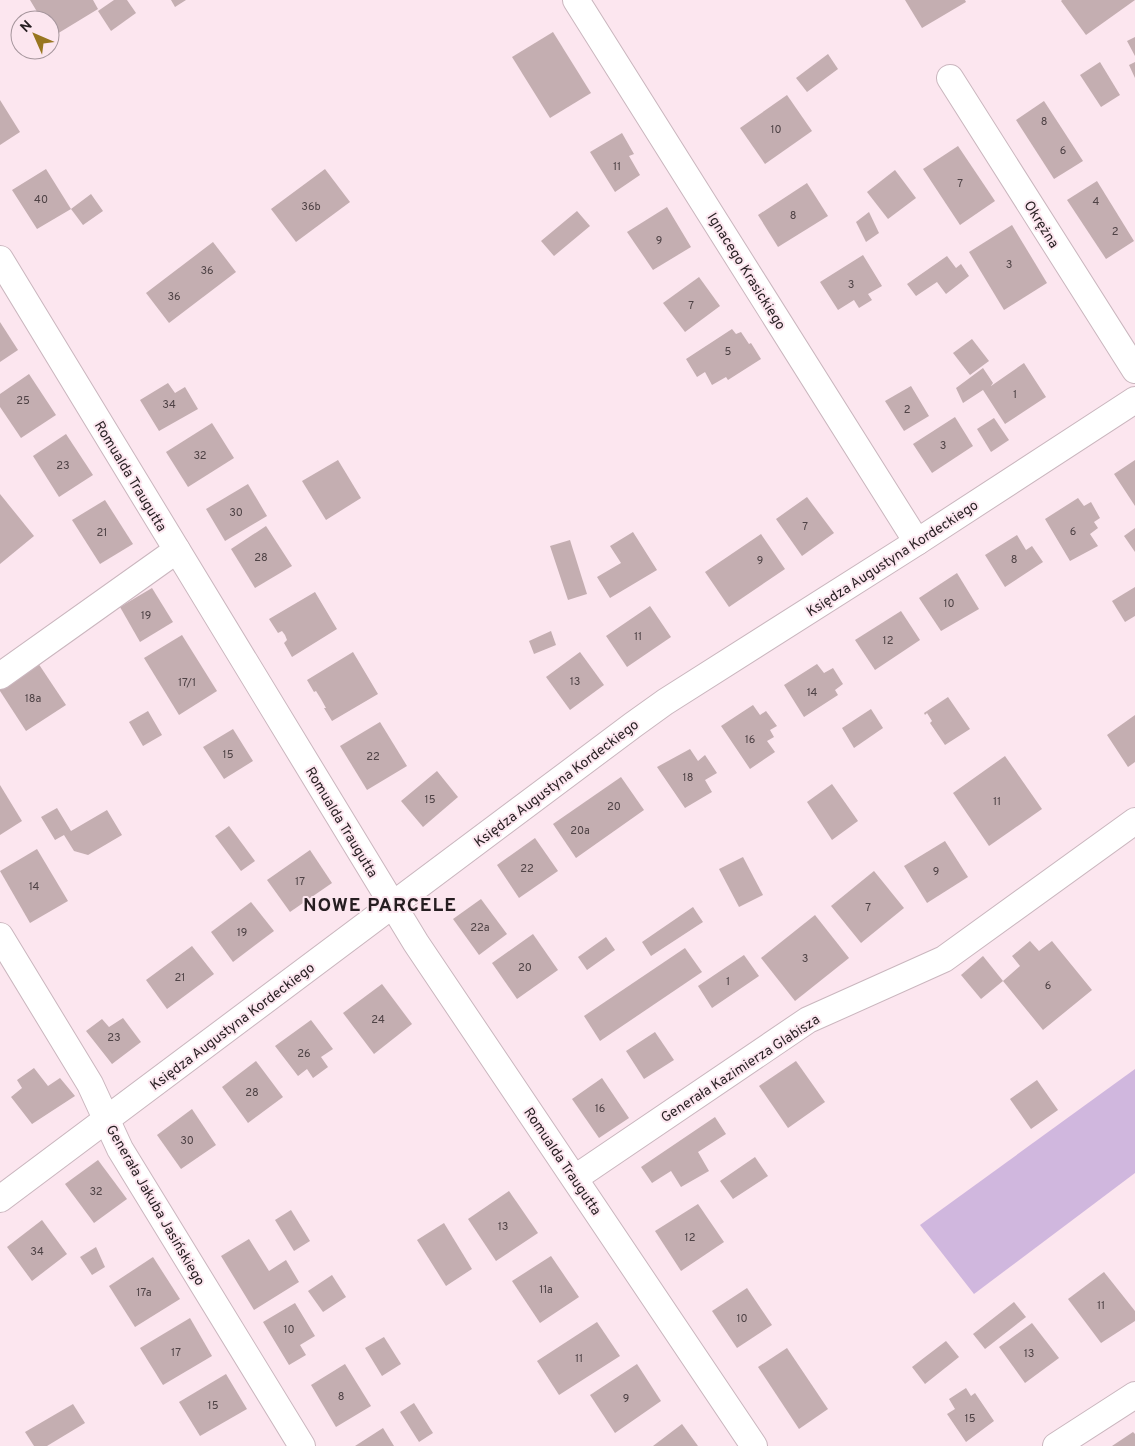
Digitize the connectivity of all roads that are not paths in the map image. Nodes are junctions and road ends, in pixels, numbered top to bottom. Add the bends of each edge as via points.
1 (576, 0) edge
2 (950, 78) dead end
3 (0, 259) edge
4 (1135, 370) edge
5 (1135, 400) edge
6 (917, 542) junction
7 (177, 550) junction
8 (0, 676) edge
9 (1135, 821) edge
10 (392, 906) junction
11 (0, 936) edge
12 (106, 1120) junction
13 (575, 1178) junction
14 (0, 1199) edge
15 (1135, 1395) edge
16 (302, 1446) edge
17 (754, 1446) edge
18 (1056, 1446) edge

1 - 6 street, Ignacego Krasickiego
2 - 4 street, Okrężna
3 - 7 street, Romualda Traugutta
5 - 6 street, Księdza Augustyna Kordeckiego
6 - 10 street, Księdza Augustyna Kordeckiego via 657,708
7 - 8 street
7 - 10 street, Romualda Traugutta
9 - 13 street, Generała Kazimierza Glabisza via 944,959 808,1020
10 - 12 street, Księdza Augustyna Kordeckiego
10 - 13 street, Romualda Traugutta
11 - 12 street, Generała Jakuba Jasińskiego via 90,1084
12 - 14 street, Księdza Augustyna Kordeckiego
12 - 16 street, Generała Jakuba Jasińskiego via 120,1149
13 - 17 street, Romualda Traugutta
15 - 18 street

